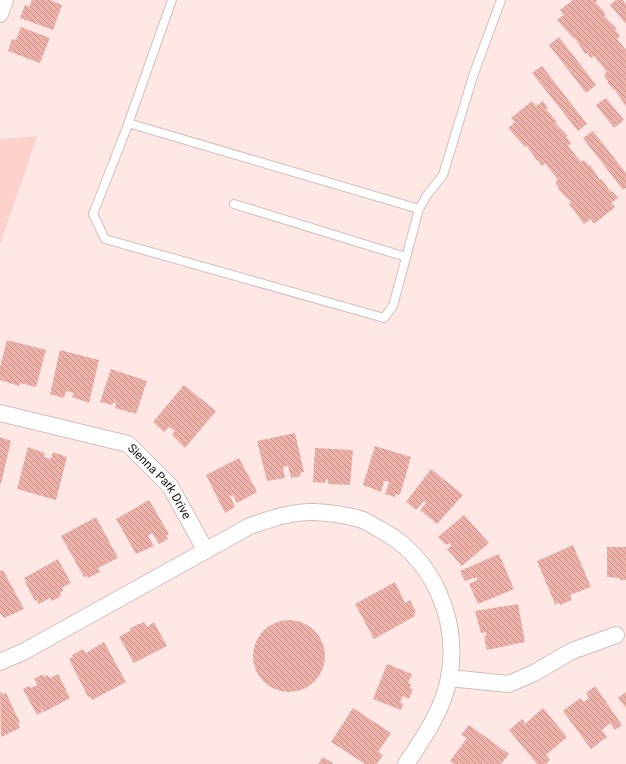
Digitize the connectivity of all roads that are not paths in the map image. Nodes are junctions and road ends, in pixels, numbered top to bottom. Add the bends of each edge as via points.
1 (5, 0) edge
2 (172, 0) edge
3 (501, 0) edge
4 (0, 14) edge
5 (128, 123) junction
6 (234, 204) dead end
7 (419, 209) junction
8 (406, 257) junction
9 (0, 413) edge
10 (206, 551) junction
11 (616, 635) dead end
12 (0, 662) edge
13 (449, 678) junction
14 (406, 764) edge

1 - 4 street
2 - 5 lane
3 - 7 lane via 473,76 443,175
5 - 7 lane
5 - 8 lane via 93,214 104,239 384,318 393,306
6 - 8 lane
7 - 8 lane
9 - 10 street, Sienna Park Drive via 128,444 170,486
10 - 12 street via 23,652
10 - 13 street via 250,526 278,516 306,513 337,514 361,520 386,533 408,549 422,565 444,602 452,651
11 - 13 street via 572,651 509,684
13 - 14 street via 433,722

